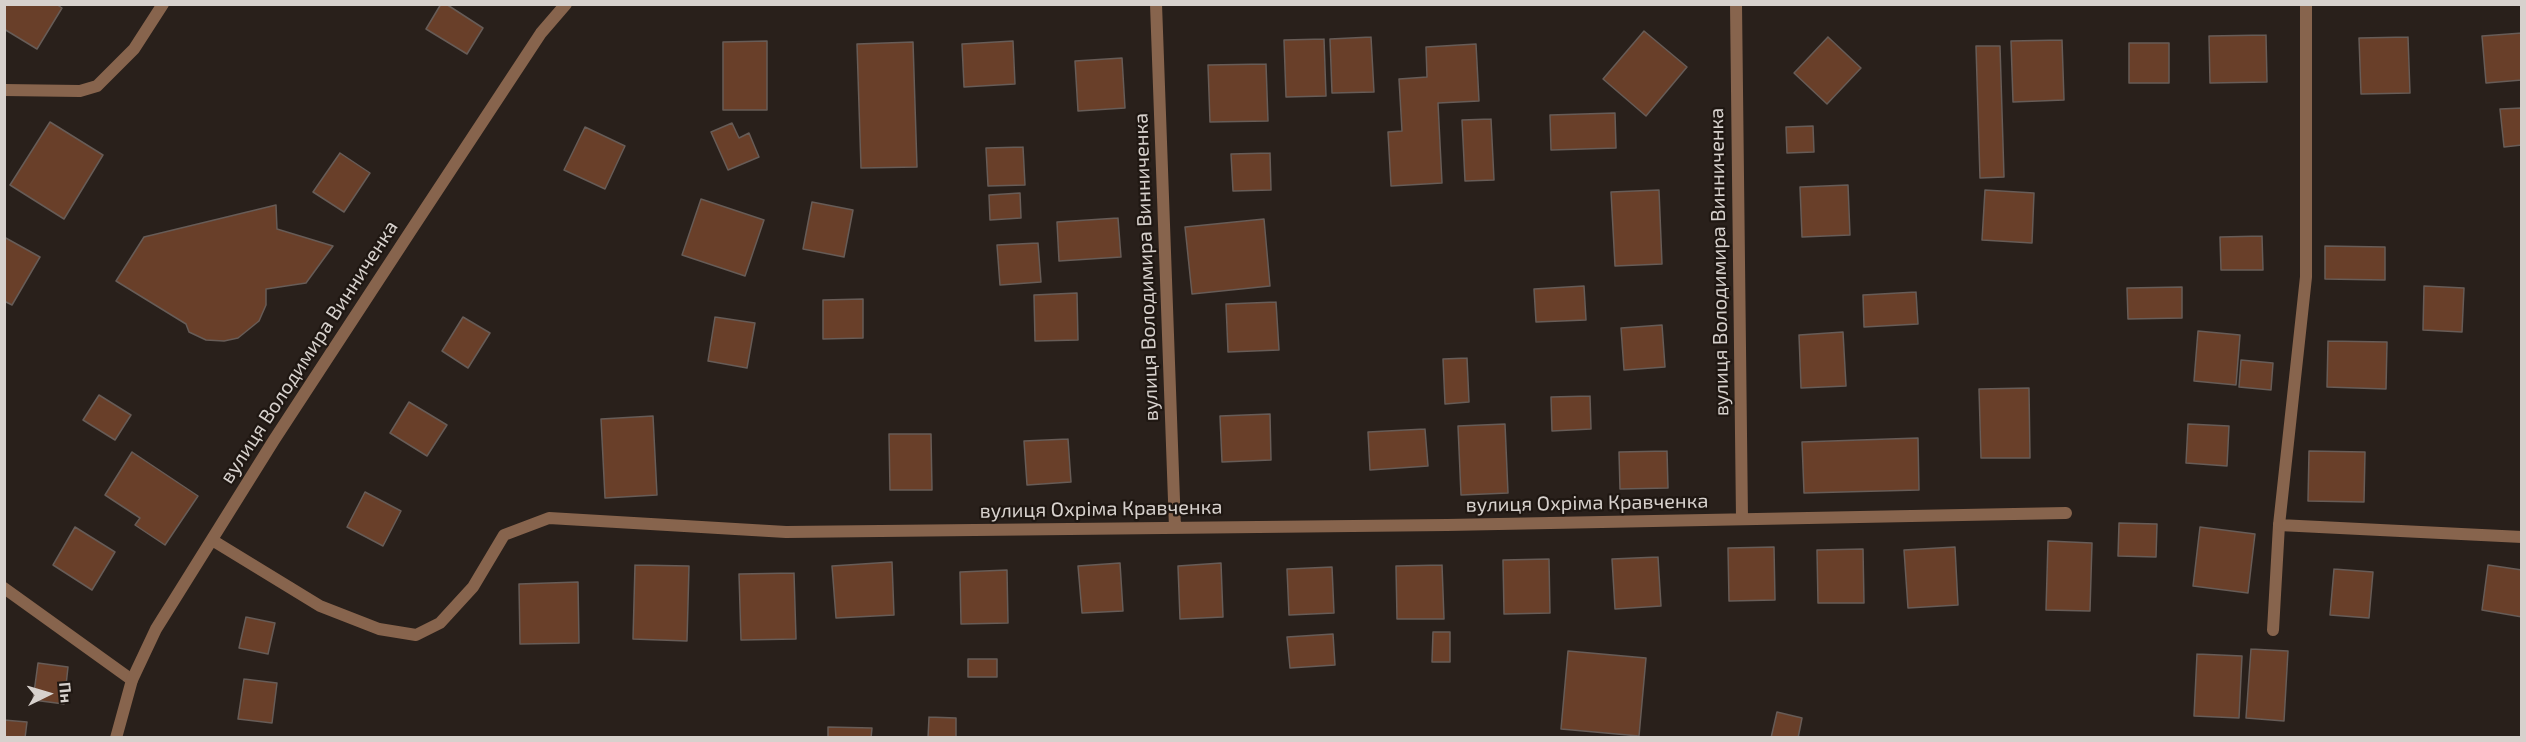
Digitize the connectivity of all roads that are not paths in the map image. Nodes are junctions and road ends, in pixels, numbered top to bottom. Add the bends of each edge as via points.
1 (163, 4) edge
2 (566, 4) edge
3 (1156, 4) edge
4 (1736, 4) edge
5 (2306, 4) edge
6 (4, 90) edge
7 (2066, 513) dead end
8 (1742, 519) junction
9 (2279, 525) junction
10 (1175, 528) junction
11 (2522, 537) edge
12 (212, 540) junction
13 (4, 588) edge
14 (2273, 630) dead end
15 (132, 680) junction
16 (116, 738) edge

1 - 6 street via 134,50 97,86 80,91
2 - 12 street, вулиця Володимира Винниченка via 528,53
3 - 10 street, вулиця Володимира Винниченка
4 - 8 street, вулиця Володимира Винниченка
5 - 9 street via 2306,277
7 - 8 street, вулиця Охріма Кравченка
8 - 10 street, вулиця Охріма Кравченка
9 - 11 street
9 - 14 street
10 - 12 street, вулиця Охріма Кравченка via 786,532 549,518 504,535 474,587 440,623 416,635 379,629 320,606
12 - 15 street, вулиця Володимира Винниченка via 156,629
13 - 15 street
15 - 16 street, вулиця Володимира Винниченка

